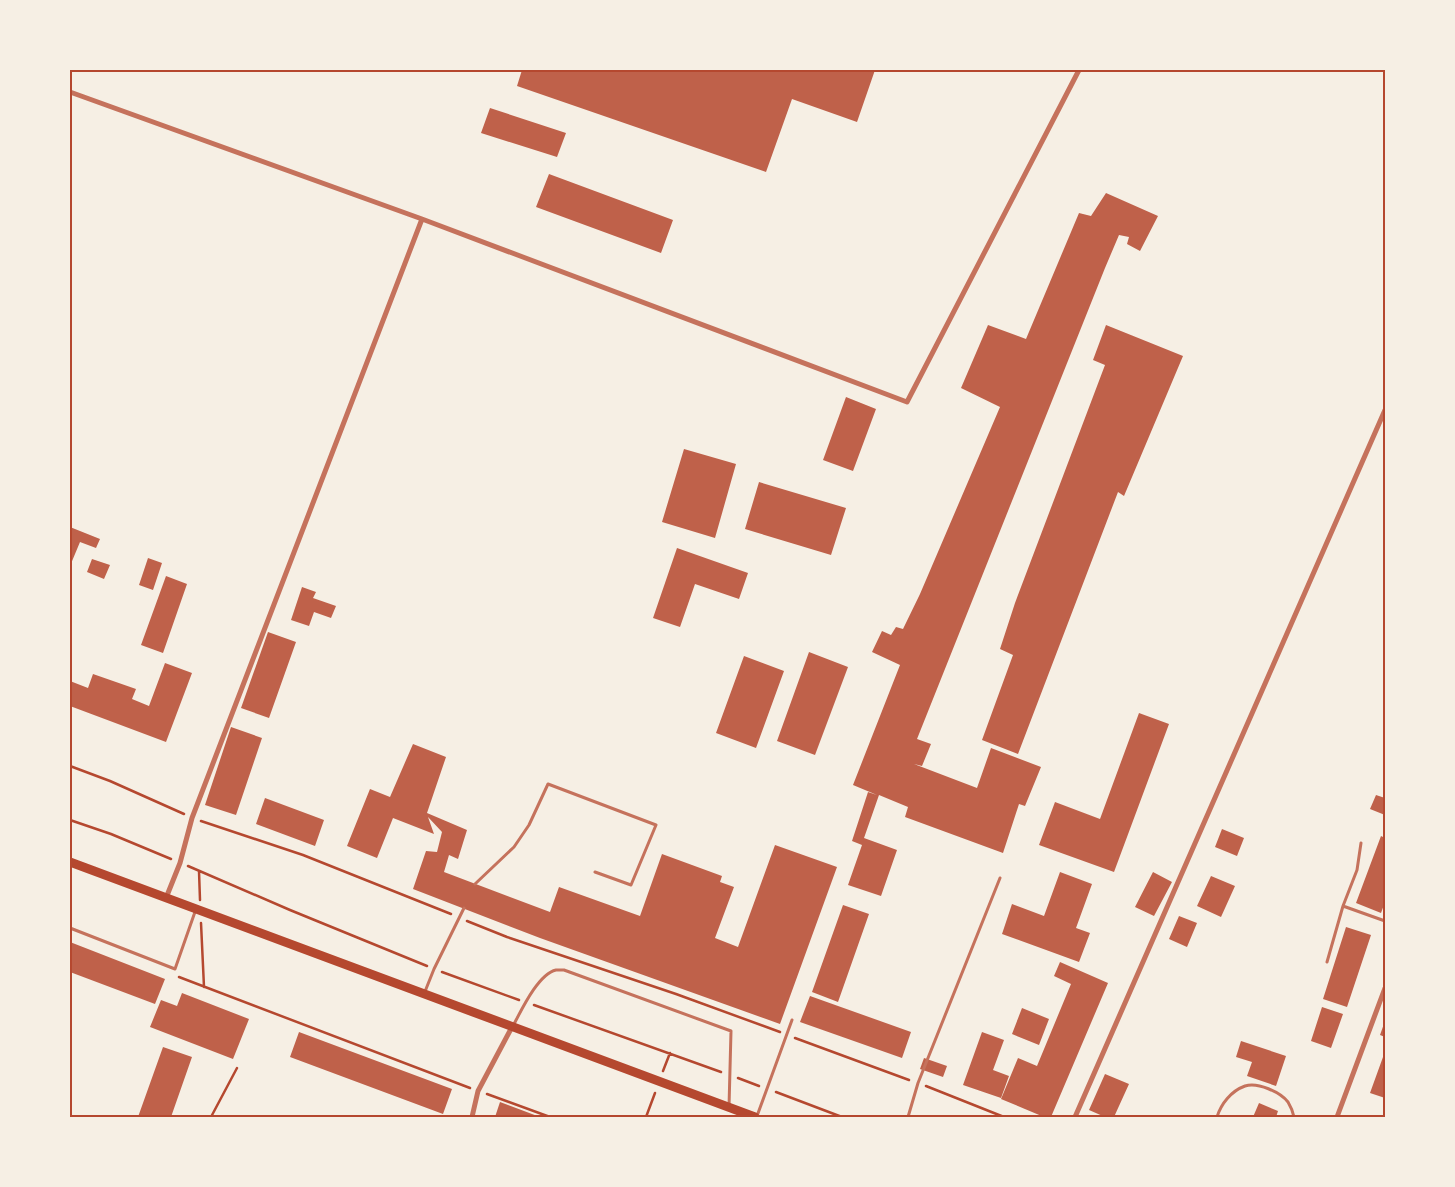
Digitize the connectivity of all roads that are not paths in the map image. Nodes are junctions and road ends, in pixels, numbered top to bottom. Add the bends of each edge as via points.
1 (1079, 70) edge
2 (70, 92) edge
3 (422, 219) junction
4 (1385, 410) edge
5 (1361, 843) dead end
6 (70, 862) edge
7 (595, 872) dead end
8 (1000, 878) dead end
9 (475, 884) dead end
10 (166, 898) junction
11 (1343, 906) junction
12 (464, 908) dead end
13 (198, 910) junction
14 (1385, 921) edge
15 (70, 928) edge
16 (1327, 962) dead end
17 (1385, 988) edge
18 (424, 994) junction
19 (792, 1020) dead end
20 (512, 1027) junction
21 (729, 1107) junction
22 (472, 1117) edge
23 (756, 1117) edge
24 (908, 1117) edge
25 (1075, 1117) edge
26 (1217, 1117) edge
27 (1294, 1117) edge
28 (1337, 1117) edge

1 - 3 street via 907,402
2 - 3 street
3 - 10 street via 192,818
4 - 25 street
5 - 11 lane via 1357,870
6 - 10 main road
7 - 9 lane via 631,885 656,825 548,784 529,825 514,846
8 - 24 lane via 918,1083
10 - 13 main road
11 - 14 lane
11 - 16 lane
12 - 18 lane
13 - 15 lane via 175,969
13 - 18 main road
17 - 28 street
18 - 20 main road
19 - 23 lane
20 - 21 main road
20 - 21 lane via 525,1002 549,973 564,970 731,1031
20 - 22 street via 478,1091
21 - 23 main road
26 - 27 lane via 1220,1107 1237,1090 1257,1086 1280,1095 1288,1102

